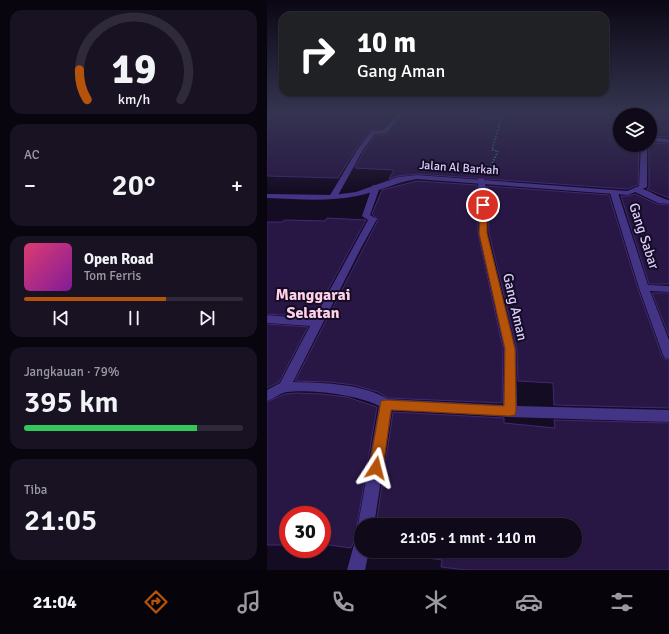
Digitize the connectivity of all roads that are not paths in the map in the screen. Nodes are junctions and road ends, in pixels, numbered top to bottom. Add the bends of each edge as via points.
1 (368, 139) edge
2 (657, 140) edge
3 (669, 141) edge
4 (643, 152) edge
5 (481, 181) junction
6 (376, 187) junction
7 (638, 190) junction
8 (614, 193) junction
9 (267, 196) edge
10 (333, 197) junction
11 (669, 202) edge
12 (643, 288) junction
13 (669, 289) edge
14 (267, 319) edge
15 (317, 322) junction
16 (669, 355) edge
17 (284, 387) junction
18 (267, 396) edge
19 (386, 404) junction
20 (510, 411) junction
21 (669, 416) edge
22 (367, 518) edge
23 (359, 558) edge
24 (356, 570) edge

1 - 10 street
2 - 3 street
4 - 7 street via 643,187
5 - 6 street, Jalan Al Barkah via 417,177
5 - 8 street, Jalan Al Barkah
5 - 20 street, Gang Aman via 483,233 510,349
6 - 10 street, Jalan Al Barkah via 357,194
6 - 15 street via 366,216 373,219
7 - 8 street, Jalan Al Barkah
7 - 11 street
8 - 12 street, Gang Sabar
9 - 10 street, Jalan Al Barkah
12 - 13 street
12 - 16 street, Gang Sabar
14 - 15 street
15 - 17 street
17 - 18 street
17 - 19 street via 329,388 372,396
19 - 20 street
19 - 22 street
20 - 21 street
23 - 24 street

